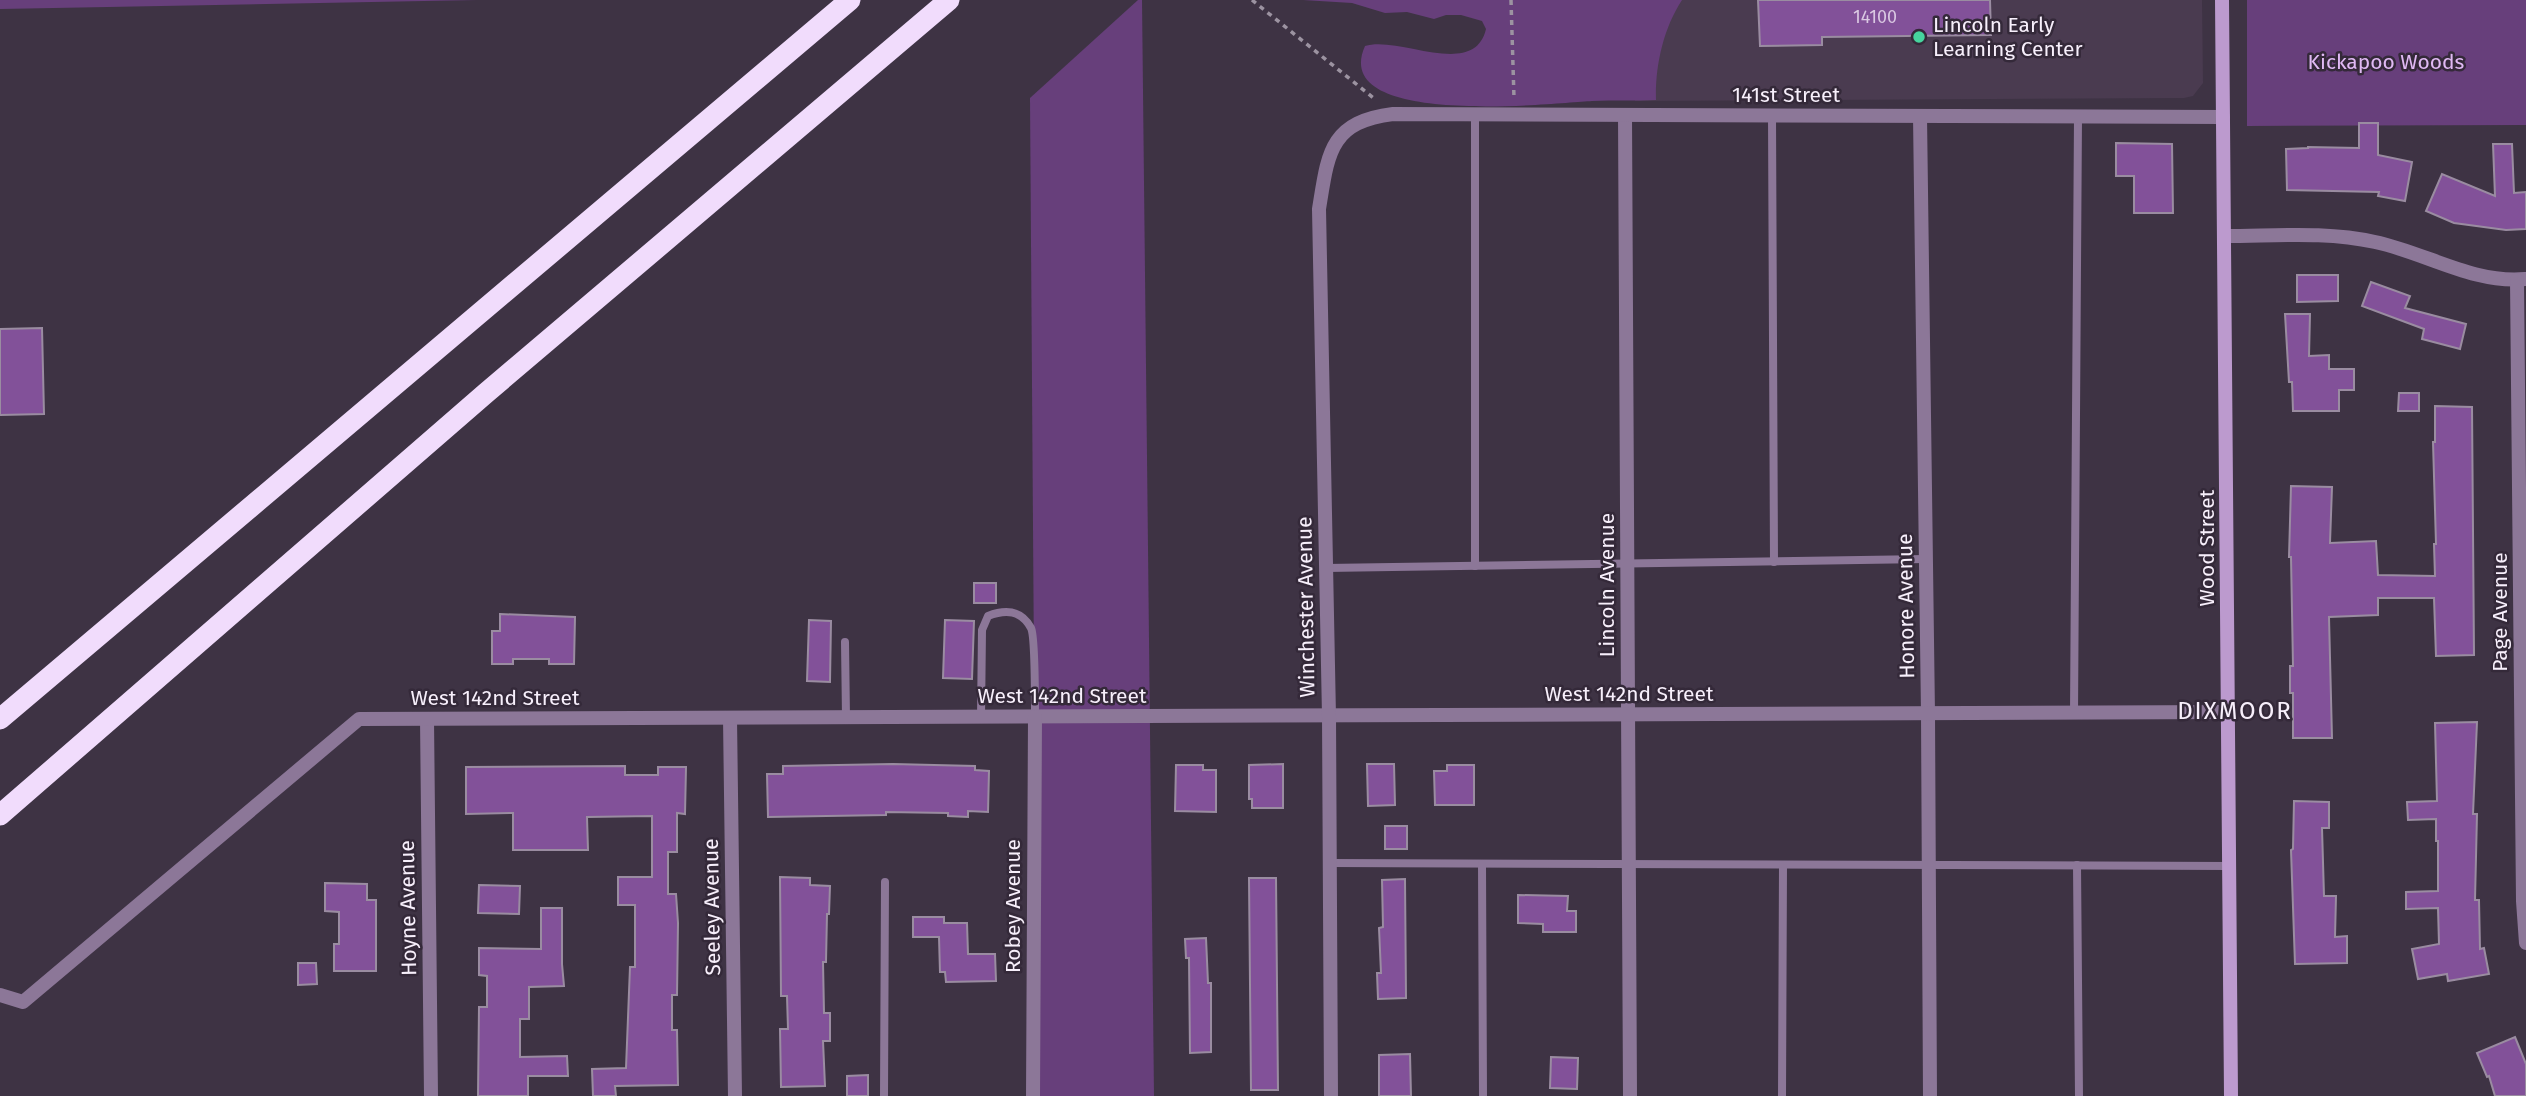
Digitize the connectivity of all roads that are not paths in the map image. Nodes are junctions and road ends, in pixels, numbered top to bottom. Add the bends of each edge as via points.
1 (850, 0) edge
2 (949, 0) edge
3 (2222, 0) edge
4 (1475, 114) junction
5 (1625, 115) junction
6 (1772, 116) junction
7 (1920, 116) junction
8 (2078, 117) junction
9 (2223, 117) junction
10 (1350, 127) joint
11 (2225, 236) junction
12 (2521, 280) edge
13 (2523, 517) edge
14 (1926, 559) junction
15 (1774, 562) junction
16 (1628, 564) junction
17 (1475, 566) junction
18 (1326, 568) junction
19 (845, 642) dead end
20 (2229, 712) junction
21 (2074, 713) junction
22 (1928, 714) junction
23 (1629, 715) junction
24 (1329, 716) junction
25 (981, 717) junction
26 (1035, 717) junction
27 (730, 718) junction
28 (846, 718) junction
29 (0, 719) edge
30 (427, 719) junction
31 (2524, 777) edge
32 (0, 815) edge
33 (1330, 863) junction
34 (1482, 864) junction
35 (1629, 864) junction
36 (1783, 865) junction
37 (1929, 865) junction
38 (2077, 865) junction
39 (2230, 866) junction
40 (885, 883) dead end
41 (2526, 943) edge
42 (0, 995) edge
43 (431, 1096) edge
44 (735, 1096) edge
45 (884, 1096) edge
46 (1033, 1096) edge
47 (1331, 1096) edge
48 (1483, 1096) edge
49 (1630, 1096) edge
50 (1782, 1096) edge
51 (1930, 1096) edge
52 (2079, 1096) edge
53 (2231, 1096) edge

1 - 29 highway
2 - 32 highway via 486,393
3 - 9 main road, Wood Street
4 - 5 street, 141st Street
4 - 10 street, 141st Street via 1393,114
4 - 17 lane
5 - 6 street, 141st Street
5 - 16 street, Lincoln Avenue
6 - 7 street, 141st Street
6 - 15 lane
7 - 8 street, 141st Street
7 - 14 street, Honore Avenue
8 - 9 street, 141st Street
8 - 21 lane
9 - 11 main road, Wood Street
10 - 18 street, Winchester Avenue via 1331,151 1319,209
11 - 12 street via 2359,239 2470,272
11 - 20 main road, Wood Street
12 - 13 street, Page Avenue
13 - 31 street, Page Avenue
14 - 15 lane
14 - 22 street, Honore Avenue
15 - 16 lane
16 - 17 lane
16 - 23 street, Lincoln Avenue
17 - 18 lane
18 - 24 street, Winchester Avenue
19 - 28 lane
20 - 21 street, West 142nd Street
20 - 39 main road, Wood Street
21 - 22 street, West 142nd Street
22 - 23 street, West 142nd Street
22 - 37 street, Honore Avenue
23 - 24 street, West 142nd Street
23 - 35 street, Lincoln Avenue
24 - 26 street, West 142nd Street
24 - 33 street, Winchester Avenue
25 - 26 street, West 142nd Street
25 - 26 lane via 982,630 988,616 1003,610 1018,614 1032,630
25 - 28 street, West 142nd Street
26 - 46 street, Robey Avenue
27 - 28 street, West 142nd Street
27 - 30 street, West 142nd Street
27 - 44 street, Seeley Avenue
30 - 42 street, West 142nd Street via 359,719 23,1002
30 - 43 street, Hoyne Avenue
31 - 41 street, Page Avenue
33 - 34 lane
33 - 47 street, Winchester Avenue
34 - 35 lane
34 - 48 lane
35 - 36 lane
35 - 49 street, Lincoln Avenue
36 - 37 lane
36 - 50 lane
37 - 38 lane
37 - 51 street, Honore Avenue
38 - 39 lane
38 - 52 lane
39 - 53 main road, Wood Street
40 - 45 lane

